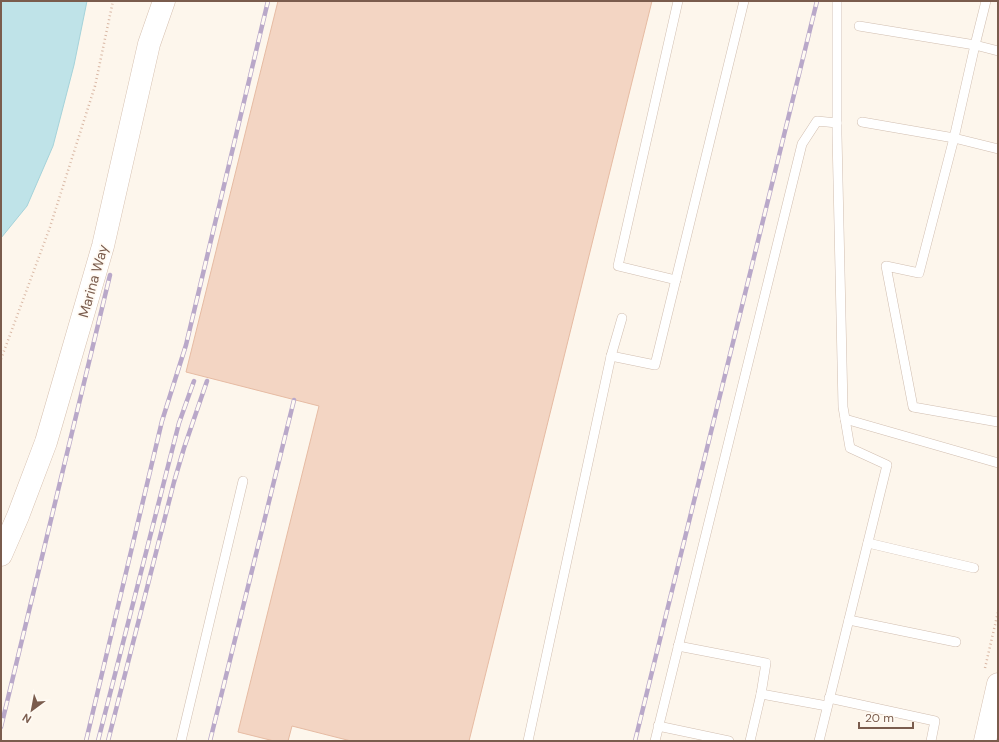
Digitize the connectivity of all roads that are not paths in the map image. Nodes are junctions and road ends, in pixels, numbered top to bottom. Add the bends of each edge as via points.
1 (164, 1) edge
2 (678, 1) edge
3 (744, 1) edge
4 (837, 1) edge
5 (986, 1) edge
6 (859, 26) dead end
7 (975, 46) junction
8 (998, 52) edge
9 (862, 122) dead end
10 (837, 123) junction
11 (954, 138) junction
12 (998, 150) edge
13 (676, 280) junction
14 (622, 318) dead end
15 (611, 356) junction
16 (845, 419) junction
17 (998, 422) edge
18 (998, 463) edge
19 (243, 481) dead end
20 (868, 543) junction
21 (1, 555) edge
22 (974, 568) dead end
23 (849, 620) junction
24 (956, 642) dead end
25 (678, 646) junction
26 (998, 684) edge
27 (761, 694) junction
28 (828, 702) junction
29 (658, 726) junction
30 (181, 741) edge
31 (528, 741) edge
32 (655, 741) edge
33 (729, 741) edge
34 (750, 741) edge
35 (819, 741) edge
36 (932, 741) edge
37 (984, 741) edge

1 - 21 street, Marina Way via 149,44 103,246 46,442
2 - 13 lane via 618,266
3 - 13 lane
4 - 10 lane
5 - 7 lane
6 - 7 lane
7 - 8 lane
7 - 11 lane
9 - 11 lane
10 - 16 lane via 842,407
10 - 25 lane via 817,122 802,144
11 - 12 lane
11 - 17 lane via 919,273 886,266 913,407
13 - 15 lane via 655,365
14 - 15 lane
15 - 31 lane
16 - 18 lane
16 - 20 lane via 850,448 887,465
19 - 30 lane
20 - 22 lane
20 - 23 lane
23 - 24 lane
23 - 28 lane
25 - 27 lane via 766,663
25 - 29 lane
26 - 37 street
27 - 28 lane
27 - 34 lane
28 - 35 lane
28 - 36 lane via 935,721
29 - 32 lane
29 - 33 lane

